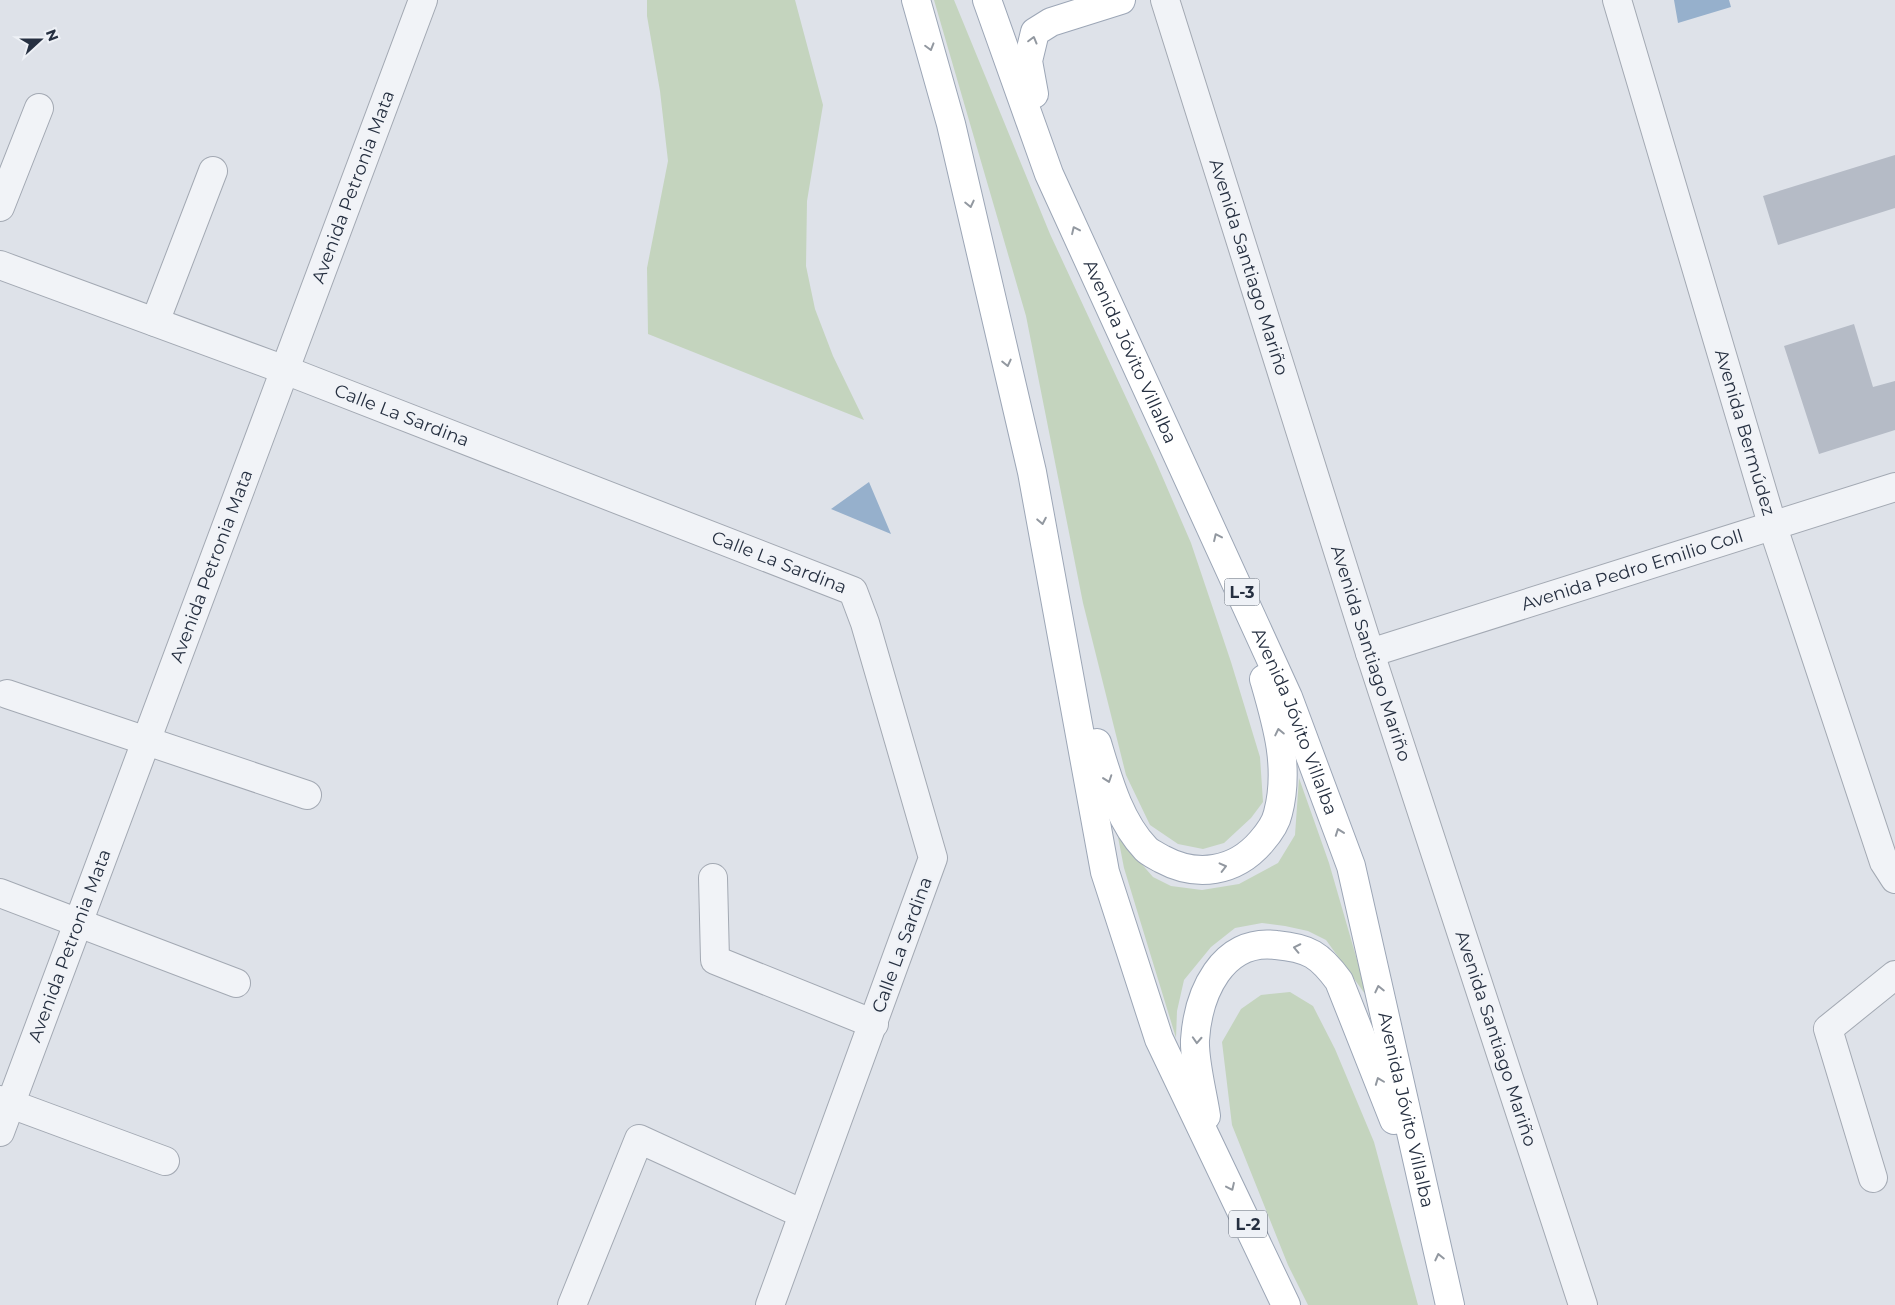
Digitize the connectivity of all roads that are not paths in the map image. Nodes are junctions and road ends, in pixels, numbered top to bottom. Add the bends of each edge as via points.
1 (916, 0) edge
2 (987, 0) edge
3 (1121, 0) edge
4 (1165, 0) edge
5 (1617, 0) edge
6 (417, 2) edge
7 (39, 108) dead end
8 (213, 171) dead end
9 (1049, 174) junction
10 (0, 207) edge
11 (0, 265) edge
12 (155, 322) junction
13 (285, 370) junction
14 (1895, 487) edge
15 (1772, 524) junction
16 (1231, 568) junction
17 (1059, 615) junction
18 (1370, 653) junction
19 (8, 694) dead end
20 (147, 740) junction
21 (307, 795) dead end
22 (1889, 870) edge
23 (712, 878) dead end
24 (0, 893) edge
25 (78, 923) junction
26 (1895, 975) edge
27 (236, 983) dead end
28 (874, 1024) junction
29 (5, 1102) edge
30 (0, 1132) edge
31 (1210, 1143) junction
32 (165, 1161) dead end
33 (1873, 1178) dead end
34 (1428, 1208) junction
35 (803, 1214) junction
36 (572, 1305) edge
37 (770, 1305) edge
38 (1286, 1305) edge
39 (1450, 1305) edge
40 (1583, 1305) edge

1 -> 17 main road via 951,124 1030,462
2 - 9 main road, Avenida Jóvito Villalba / L-3
9 -> 3 main road via 1028,60 1035,32 1051,22
4 - 18 street, Avenida Santiago Mariño
5 - 15 street, Avenida Bermúdez
6 - 13 street, Avenida Petronia Mata
7 - 10 street
8 - 12 street
16 -> 9 main road, Avenida Jóvito Villalba / L-3
11 - 12 street, Calle La Sardina
12 - 13 street, Calle La Sardina
13 - 20 street, Avenida Petronia Mata
13 - 28 street, Calle La Sardina via 853,591 933,858
14 - 15 street, Avenida Pedro Emilio Coll
15 - 18 street, Avenida Pedro Emilio Coll
15 - 22 street, Avenida Bermúdez
17 -> 16 main road via 1108,782 1126,820 1147,850 1178,868 1205,870 1228,866 1250,854 1267,835 1278,815 1283,763 1280,732
34 -> 16 main road, Avenida Jóvito Villalba / L-3 via 1351,866 1288,697
17 - 31 main road via 1104,872 1159,1039
18 - 40 street, Avenida Santiago Mariño
19 - 20 street
20 - 21 street
20 - 25 street, Avenida Petronia Mata
23 - 28 street via 715,960
24 - 25 street
25 - 27 street
25 - 29 street, Avenida Petronia Mata
26 - 33 street via 1828,1029
28 - 35 street, Calle La Sardina
29 - 30 street, Avenida Petronia Mata
29 - 32 street
34 -> 31 main road via 1339,981 1326,963 1309,950 1266,943 1244,950 1222,963 1209,982 1195,1041
31 -> 38 main road, L-2
39 -> 34 main road, Avenida Jóvito Villalba
35 - 36 street via 638,1139
35 - 37 street, Calle La Sardina

